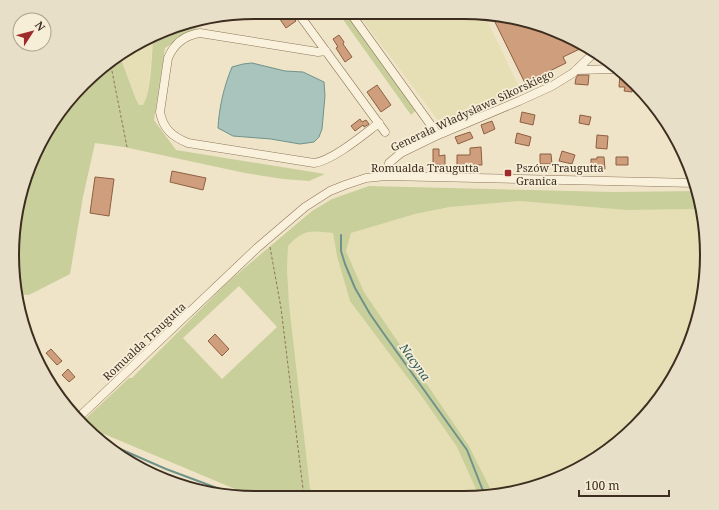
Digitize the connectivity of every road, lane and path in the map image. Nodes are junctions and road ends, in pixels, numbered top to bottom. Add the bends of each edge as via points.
1 (302, 19) edge
2 (355, 19) edge
3 (326, 51) junction
4 (591, 56) edge
5 (111, 68) edge
6 (576, 70) junction
7 (610, 70) edge
8 (379, 123) junction
9 (385, 132) dead end
10 (438, 135) junction
11 (127, 147) dead end
12 (386, 176) junction
13 (688, 183) edge
14 (268, 239) junction
15 (81, 415) edge
16 (303, 491) edge

1 - 3 street
2 - 10 street
3 - 8 street
3 - 8 street via 318,52 200,33 191,34 177,44 168,58 161,120 173,136 188,143 314,163 323,162
4 - 6 street, Generała Władysława Sikorskiego
5 - 11 path
6 - 7 street
6 - 10 street, Generała Władysława Sikorskiego via 552,86
8 - 9 street
10 - 12 street, Generała Władysława Sikorskiego via 396,157 389,163
12 - 13 street, Romualda Traugutta
12 - 14 street, Romualda Traugutta via 360,179 330,191 305,207
14 - 15 street, Romualda Traugutta
14 - 16 path via 281,308

